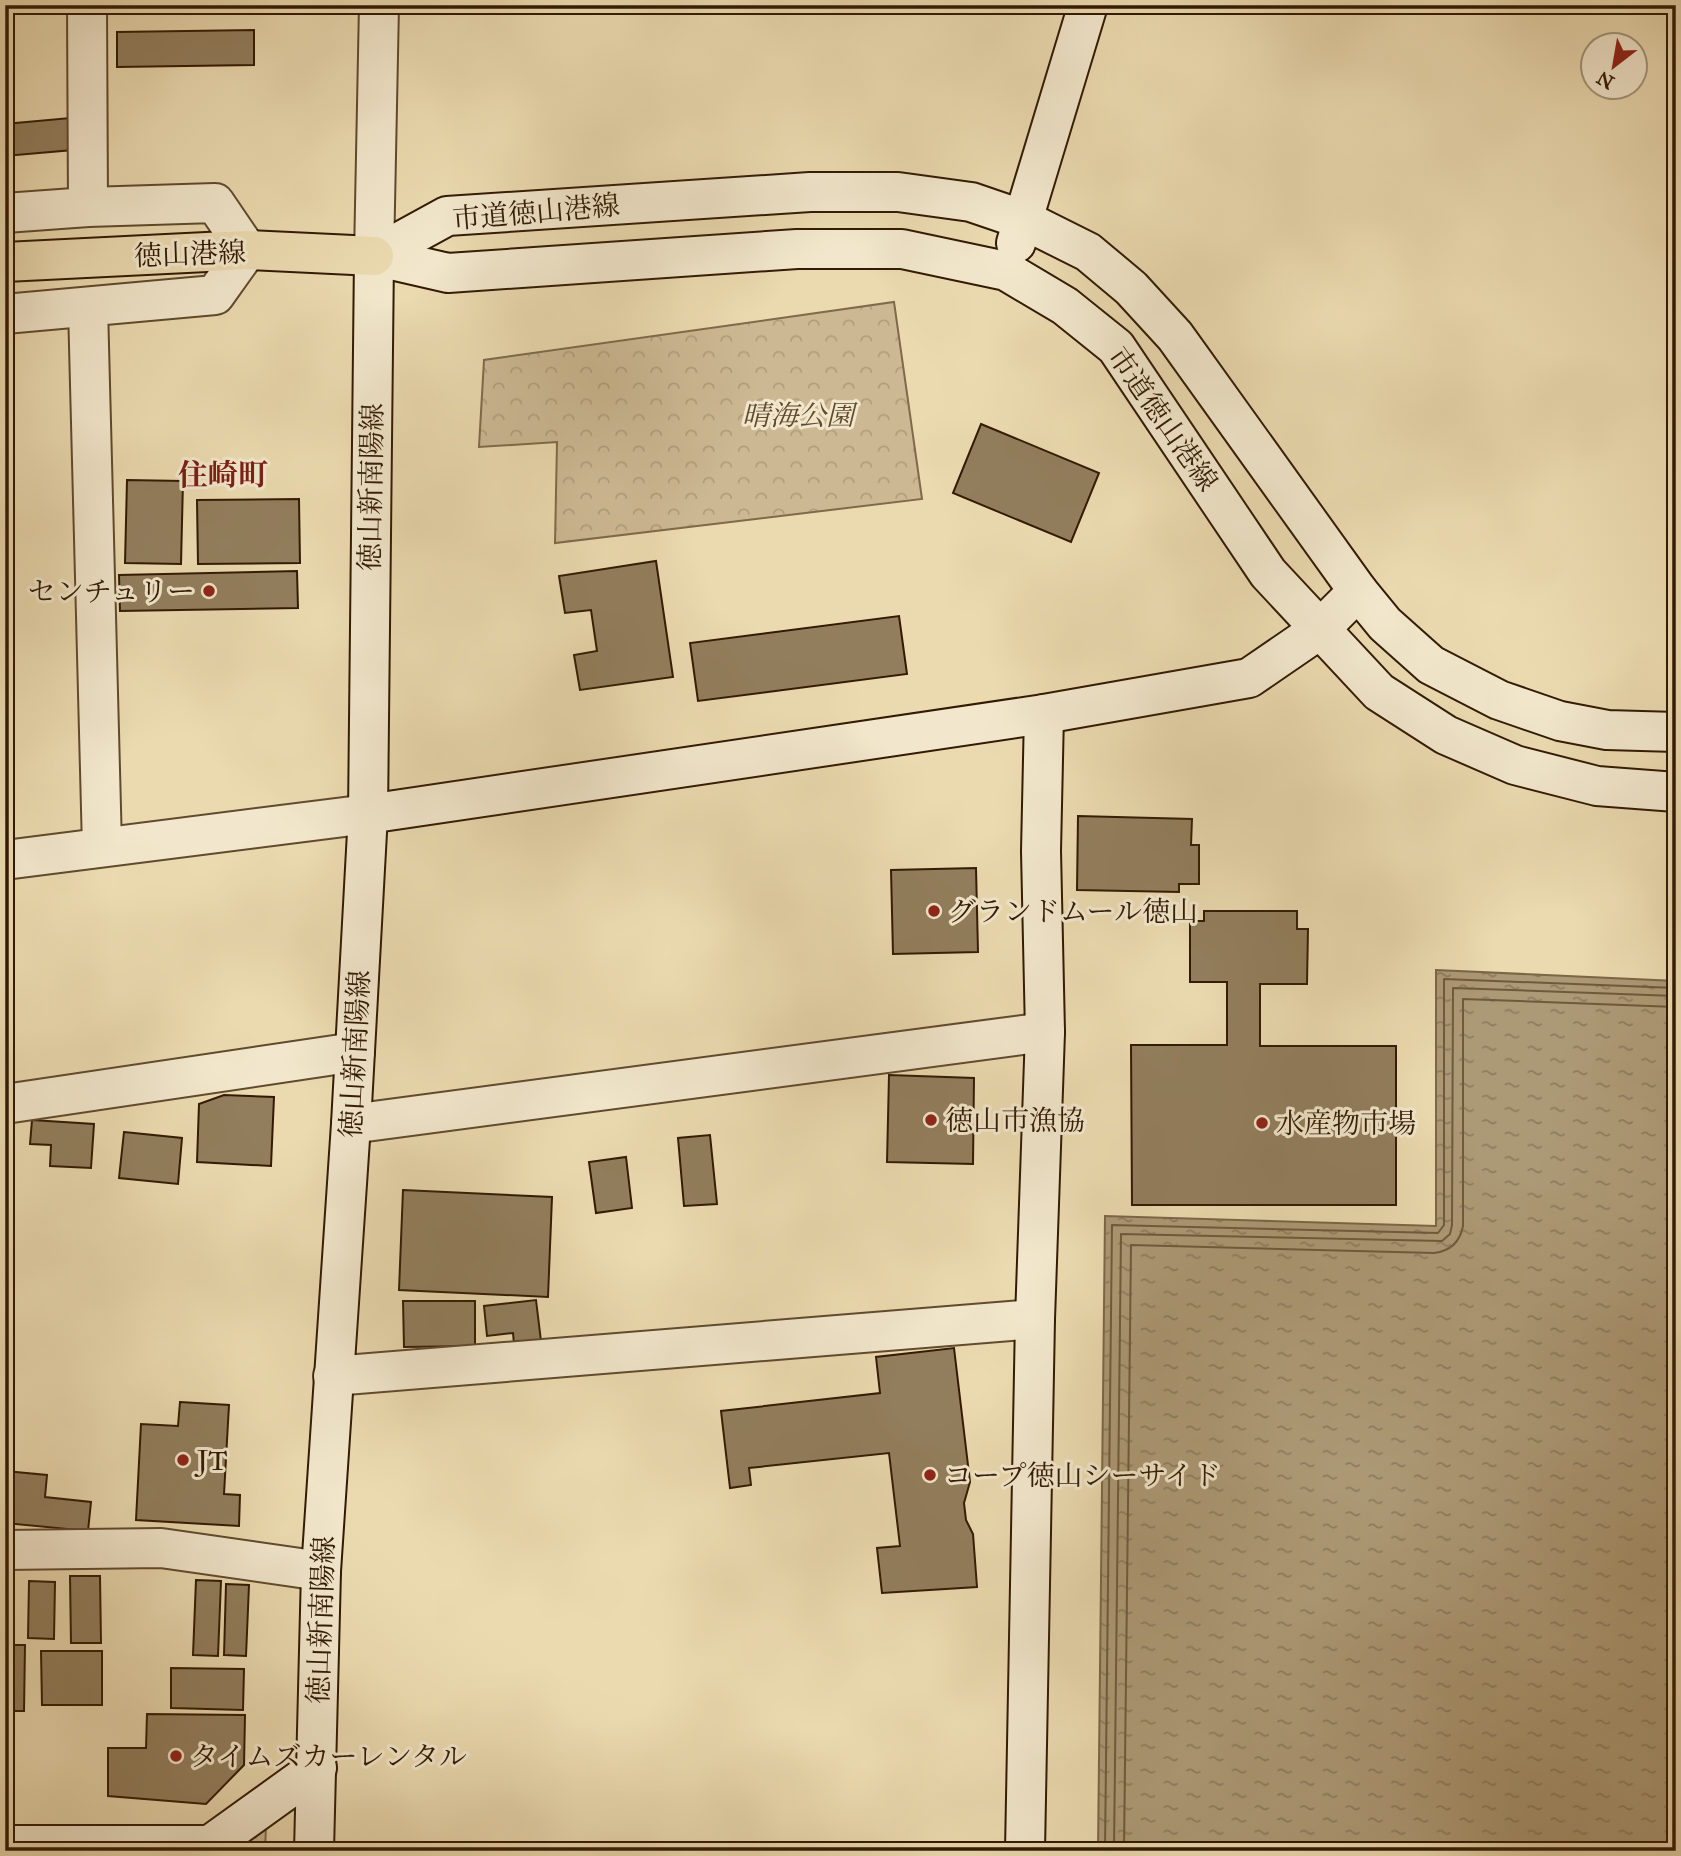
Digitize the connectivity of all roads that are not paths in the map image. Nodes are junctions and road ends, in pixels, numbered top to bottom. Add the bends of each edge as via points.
1 (87, 5) edge
2 (379, 5) edge
3 (1088, 5) edge
4 (88, 206) junction
5 (5, 213) edge
6 (1024, 220) junction
7 (247, 250) junction
8 (374, 256) junction
9 (5, 262) edge
10 (1006, 271) junction
11 (88, 307) junction
12 (5, 314) edge
13 (1359, 591) junction
14 (1319, 630) junction
15 (1044, 714) junction
16 (1676, 732) edge
17 (1676, 792) edge
18 (368, 814) junction
19 (102, 846) junction
20 (5, 860) edge
21 (1045, 1032) junction
22 (355, 1052) junction
23 (5, 1104) edge
24 (351, 1124) junction
25 (1035, 1319) junction
26 (333, 1376) junction
27 (5, 1550) edge
28 (321, 1571) junction
29 (317, 1768) junction
30 (5, 1845) edge
31 (210, 1848) edge
32 (314, 1851) edge
33 (1025, 1851) edge

1 - 4 street
2 - 8 street, 徳山新南陽線
3 - 6 street
4 - 5 street
4 - 7 street via 215,203
6 - 8 street, 市道徳山港線 via 971,202 898,192 810,192 447,216
6 - 10 street
6 - 13 street, 市道徳山港線 via 1088,252 1131,288 1175,336
7 - 8 main road, 徳山港線
7 - 9 main road, 徳山港線
7 - 11 street via 215,295
8 - 10 street, 市道徳山港線 via 448,273 797,249 902,249
8 - 18 street, 徳山新南陽線
10 - 14 street, 市道徳山港線 via 1065,306 1116,347 1268,573
11 - 12 street
11 - 19 street
13 - 14 street
13 - 16 street, 市道徳山港線 via 1385,624 1431,665 1499,700 1560,721 1607,730
14 - 15 street via 1249,678
14 - 17 street, 市道徳山港線 via 1379,692 1446,735 1515,765 1597,786
15 - 18 street
15 - 21 street
18 - 19 street
18 - 22 street, 徳山新南陽線
19 - 20 street
21 - 24 street
21 - 25 street
22 - 23 street
22 - 24 street, 徳山新南陽線
24 - 26 street, 徳山新南陽線
25 - 26 street
25 - 33 street
26 - 28 street, 徳山新南陽線
27 - 28 street via 161,1548
28 - 29 street, 徳山新南陽線
29 - 31 street
29 - 32 street, 徳山新南陽線
30 - 31 street

